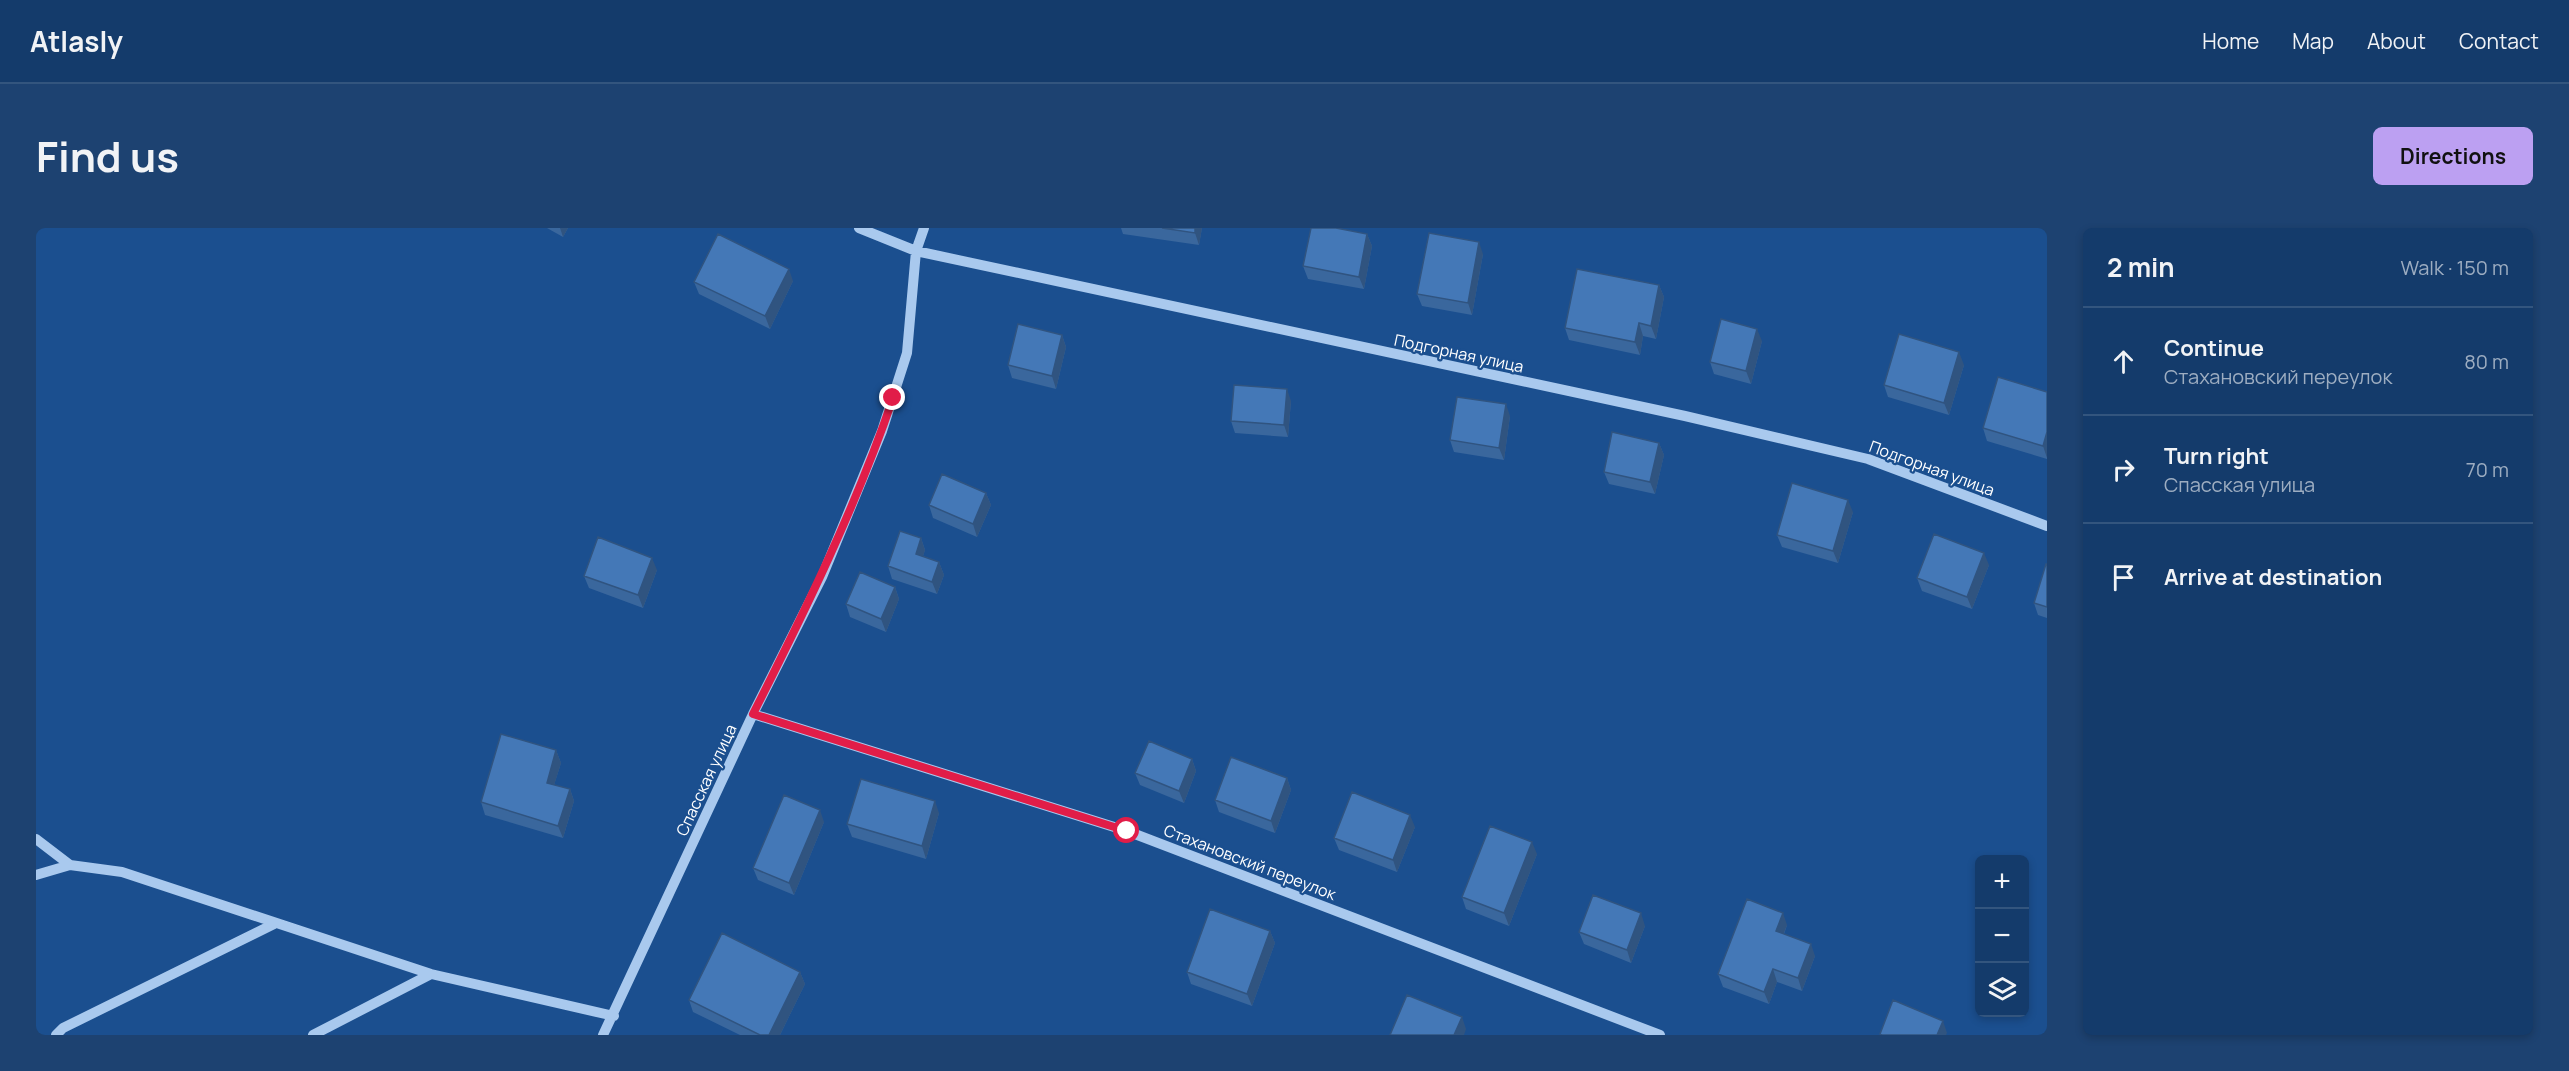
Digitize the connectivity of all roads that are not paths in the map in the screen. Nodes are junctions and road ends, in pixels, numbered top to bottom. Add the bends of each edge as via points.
1 (859, 228) edge
2 (924, 228) edge
3 (916, 251) junction
4 (2047, 526) edge
5 (753, 714) junction
6 (36, 839) edge
7 (70, 865) junction
8 (36, 875) edge
9 (274, 924) junction
10 (431, 974) junction
11 (614, 1016) junction
12 (56, 1035) edge
13 (313, 1035) edge
14 (603, 1035) edge
15 (1660, 1035) edge

1 - 3 street, Подгорная улица
2 - 3 street, Спасская улица
3 - 4 street, Подгорная улица via 1868,459
3 - 5 street, Спасская улица via 907,353 882,431 822,577
5 - 11 street, Спасская улица
5 - 15 street, Стахановский переулок via 1127,831
6 - 7 street
7 - 8 street
7 - 9 street via 122,872
9 - 10 street
9 - 12 street via 63,1028
10 - 11 street
10 - 13 street
11 - 14 street, Спасская улица

